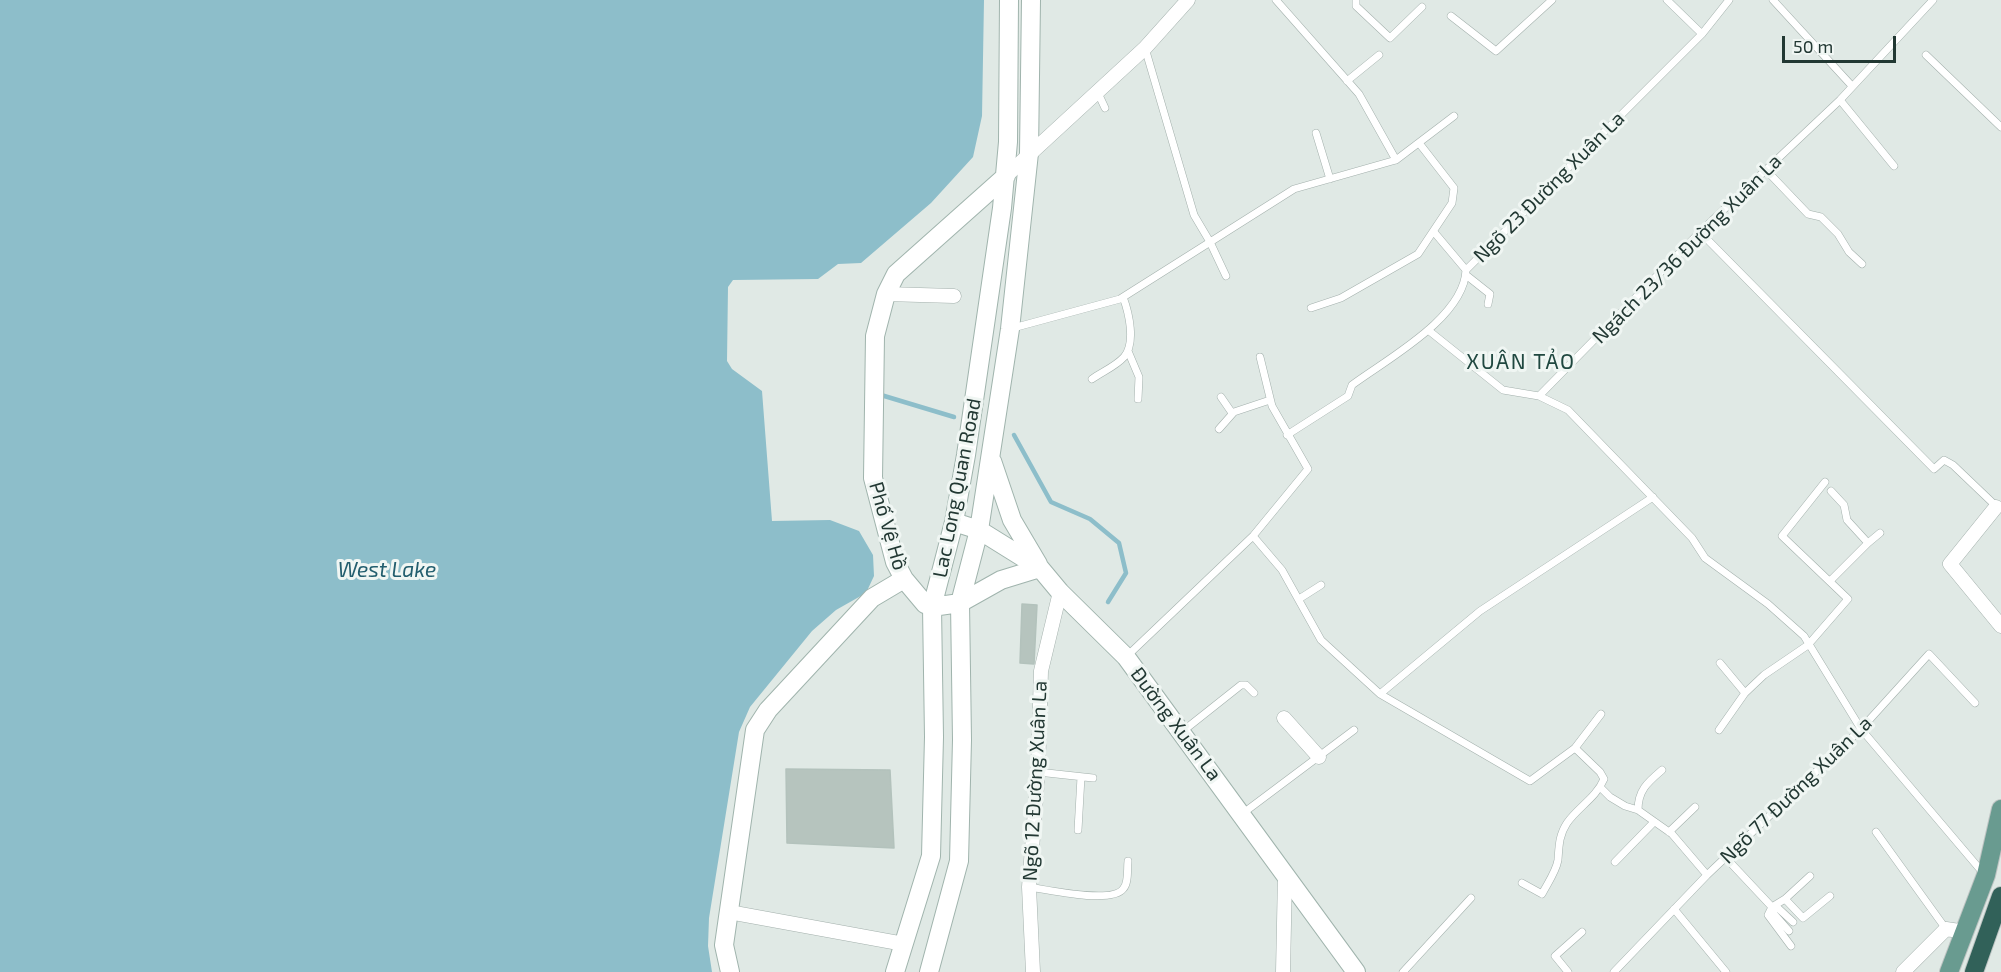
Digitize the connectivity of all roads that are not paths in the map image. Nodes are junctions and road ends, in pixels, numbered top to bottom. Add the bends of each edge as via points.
1 (1009, 0) edge
2 (1031, 0) edge
3 (1188, 0) edge
4 (1276, 0) edge
5 (1356, 0) edge
6 (1552, 0) edge
7 (1667, 0) edge
8 (1729, 0) edge
9 (1773, 0) edge
10 (1930, 1) edge
11 (1422, 7) dead end
12 (1451, 16) dead end
13 (1702, 34) junction
14 (1145, 48) junction
15 (1379, 55) dead end
16 (1926, 55) dead end
17 (1347, 81) junction
18 (1852, 86) junction
19 (1098, 93) junction
20 (1840, 100) junction
21 (1105, 108) dead end
22 (1454, 116) dead end
23 (2001, 127) edge
24 (1316, 133) dead end
25 (1419, 143) junction
26 (1029, 153) junction
27 (1396, 160) junction
28 (1894, 166) dead end
29 (1766, 170) junction
30 (1006, 176) junction
31 (1330, 178) junction
32 (1434, 232) junction
33 (1700, 232) junction
34 (1210, 242) junction
35 (1862, 264) dead end
36 (1466, 272) junction
37 (1226, 276) dead end
38 (886, 294) junction
39 (954, 296) dead end
40 (1124, 297) junction
41 (1488, 304) dead end
42 (1311, 308) dead end
43 (1010, 329) junction
44 (1428, 330) junction
45 (1128, 351) junction
46 (1260, 357) dead end
47 (1092, 379) dead end
48 (1539, 396) junction
49 (1221, 397) dead end
50 (1138, 399) dead end
51 (1270, 400) junction
52 (1232, 414) junction
53 (1219, 429) dead end
54 (1287, 435) junction
55 (991, 459) junction
56 (1825, 482) dead end
57 (1830, 491) dead end
58 (1653, 497) junction
59 (1999, 509) edge
60 (954, 522) junction
61 (979, 530) junction
62 (1880, 533) dead end
63 (1253, 536) junction
64 (1868, 543) junction
65 (1040, 568) junction
66 (904, 579) junction
67 (1830, 581) junction
68 (1321, 585) dead end
69 (1060, 592) junction
70 (1299, 599) junction
71 (960, 603) junction
72 (932, 607) junction
73 (2001, 626) edge
74 (1808, 645) junction
75 (1126, 657) junction
76 (1720, 663) dead end
77 (1254, 693) dead end
78 (1745, 693) junction
79 (1380, 694) junction
80 (1975, 702) dead end
81 (1601, 714) dead end
82 (1284, 718) dead end
83 (1861, 729) junction
84 (1354, 730) dead end
85 (1719, 730) dead end
86 (1182, 732) junction
87 (1575, 747) junction
88 (1319, 757) junction
89 (1662, 770) dead end
90 (1038, 772) junction
91 (1081, 777) junction
92 (1093, 778) dead end
93 (1600, 787) junction
94 (1695, 807) dead end
95 (2001, 809) edge
96 (1638, 810) junction
97 (1242, 814) junction
98 (1654, 822) junction
99 (1078, 830) dead end
100 (1669, 832) junction
101 (1876, 832) dead end
102 (1726, 858) junction
103 (1128, 861) dead end
104 (1615, 862) dead end
105 (1285, 875) junction
106 (1707, 875) junction
107 (1986, 875) junction
108 (1810, 876) dead end
109 (1522, 884) dead end
110 (1029, 887) junction
111 (1830, 896) dead end
112 (2001, 896) edge
113 (1471, 898) dead end
114 (1785, 899) junction
115 (1772, 907) junction
116 (1674, 909) junction
117 (729, 912) junction
118 (1793, 922) dead end
119 (1946, 929) junction
120 (1789, 931) dead end
121 (1582, 932) dead end
122 (1966, 932) junction
123 (904, 944) junction
124 (1791, 946) dead end
125 (730, 972) edge
126 (896, 972) edge
127 (929, 972) edge
128 (1033, 972) edge
129 (1283, 972) edge
130 (1356, 972) edge
131 (1403, 972) edge
132 (1569, 972) edge
133 (1614, 972) edge
134 (1726, 972) edge
135 (1903, 972) edge
136 (1949, 972) edge
137 (1974, 972) edge

1 - 30 main road, Lac Long Quan Road
2 - 26 main road, Lac Long Quan Road
3 - 14 street
4 - 17 lane
5 - 11 lane via 1356,6 1390,38
6 - 12 lane via 1496,51
7 - 13 lane
8 - 13 lane, Ngõ 23 Đường Xuân La
9 - 18 lane
10 - 18 lane, Ngách 23/36 Đường Xuân La
13 - 36 lane, Ngõ 23 Đường Xuân La
14 - 19 street
14 - 34 lane via 1194,215
15 - 17 lane
16 - 23 lane
17 - 27 lane via 1359,94
18 - 20 lane, Ngách 23/36 Đường Xuân La
19 - 21 lane
19 - 26 street
20 - 28 lane
20 - 29 lane, Ngách 23/36 Đường Xuân La
22 - 25 lane
24 - 31 lane
25 - 27 lane
25 - 32 lane via 1454,188 1452,203
26 - 30 street
26 - 43 main road, Lac Long Quan Road
27 - 31 lane
29 - 33 lane, Ngách 23/36 Đường Xuân La
29 - 35 lane via 1808,214 1821,218 1838,234
30 - 38 main road, Phố Vệ Hồ via 896,274
30 - 60 main road, Lac Long Quan Road
31 - 34 lane via 1294,189
32 - 36 lane
32 - 42 lane via 1418,254 1341,298
33 - 48 lane, Ngách 23/36 Đường Xuân La
33 - 59 lane via 1934,469 1944,460 1953,465
34 - 37 lane
34 - 40 lane
36 - 41 lane via 1490,294
36 - 44 lane, Ngõ 23 Đường Xuân La via 1454,305
38 - 39 street
38 - 66 main road, Phố Vệ Hồ via 875,336 873,478 895,561
40 - 43 lane
40 - 45 lane
43 - 55 main road, Lac Long Quan Road
44 - 48 lane via 1503,390
44 - 54 lane, Ngõ 23 Đường Xuân La via 1352,385 1348,396
45 - 47 lane
45 - 50 lane via 1139,377
46 - 51 lane
48 - 58 lane via 1568,411
49 - 52 lane
51 - 52 lane
51 - 54 lane
52 - 53 lane
54 - 63 lane via 1308,469
55 - 61 main road, Lac Long Quan Road
55 - 65 main road via 1012,520
56 - 67 lane via 1782,536
57 - 64 lane via 1844,505 1847,520
58 - 74 lane via 1692,538 1705,558 1768,604 1804,636
58 - 79 lane via 1480,611
59 - 73 street via 1950,564
60 - 61 main road, Đường Xuân La
60 - 72 main road, Lac Long Quan Road
61 - 65 main road, Đường Xuân La
61 - 71 main road, Lac Long Quan Road
62 - 64 lane
63 - 70 lane via 1282,570
63 - 75 lane
64 - 67 lane
65 - 69 main road, Đường Xuân La
65 - 71 main road via 1000,580
66 - 72 main road
66 - 117 main road, Phố Vệ Hồ via 872,598 761,719 753,742
67 - 74 lane via 1848,599
68 - 70 lane
69 - 75 main road, Đường Xuân La
69 - 90 street, Ngõ 12 Đường Xuân La via 1041,671
70 - 79 lane via 1321,640
71 - 72 main road
71 - 127 main road, Lac Long Quan Road via 959,861
72 - 123 main road, Lac Long Quan Road via 931,856
74 - 78 lane
74 - 83 lane
75 - 86 main road, Đường Xuân La
76 - 78 lane
77 - 86 lane via 1241,685
78 - 85 lane
79 - 87 lane via 1530,782
80 - 83 lane, Ngõ 77 Đường Xuân La via 1929,654
81 - 87 lane
82 - 88 street
83 - 102 lane, Ngõ 77 Đường Xuân La
83 - 107 lane
84 - 88 lane
86 - 97 main road, Đường Xuân La
87 - 93 lane via 1600,772 1604,779
88 - 97 lane
89 - 96 lane via 1643,788
90 - 91 lane
90 - 110 street, Ngõ 12 Đường Xuân La
91 - 92 lane
91 - 99 lane
93 - 96 lane via 1625,806
93 - 109 lane via 1568,822 1557,847 1558,860 1542,894
94 - 100 lane
95 - 107 main road
96 - 98 lane
97 - 105 main road, Đường Xuân La
98 - 100 lane
98 - 104 lane
100 - 106 lane
101 - 119 lane
102 - 106 lane, Ngõ 77 Đường Xuân La
102 - 115 lane
103 - 110 lane via 1126,884 1115,895
105 - 129 street
105 - 130 main road, Đường Xuân La
106 - 116 lane, Ngõ 77 Đường Xuân La
107 - 122 main road
108 - 114 lane
110 - 128 street, Ngõ 12 Đường Xuân La
111 - 114 lane via 1803,918
112 - 137 highway
113 - 131 lane
114 - 115 lane
115 - 118 lane
115 - 120 lane
115 - 124 lane via 1768,915
116 - 133 lane, Ngõ 77 Đường Xuân La
116 - 134 lane
117 - 123 street
117 - 125 main road, Phố Vệ Hồ via 724,945
119 - 122 street
119 - 135 street
121 - 132 lane via 1555,956
122 - 136 main road
123 - 126 main road, Lac Long Quan Road

